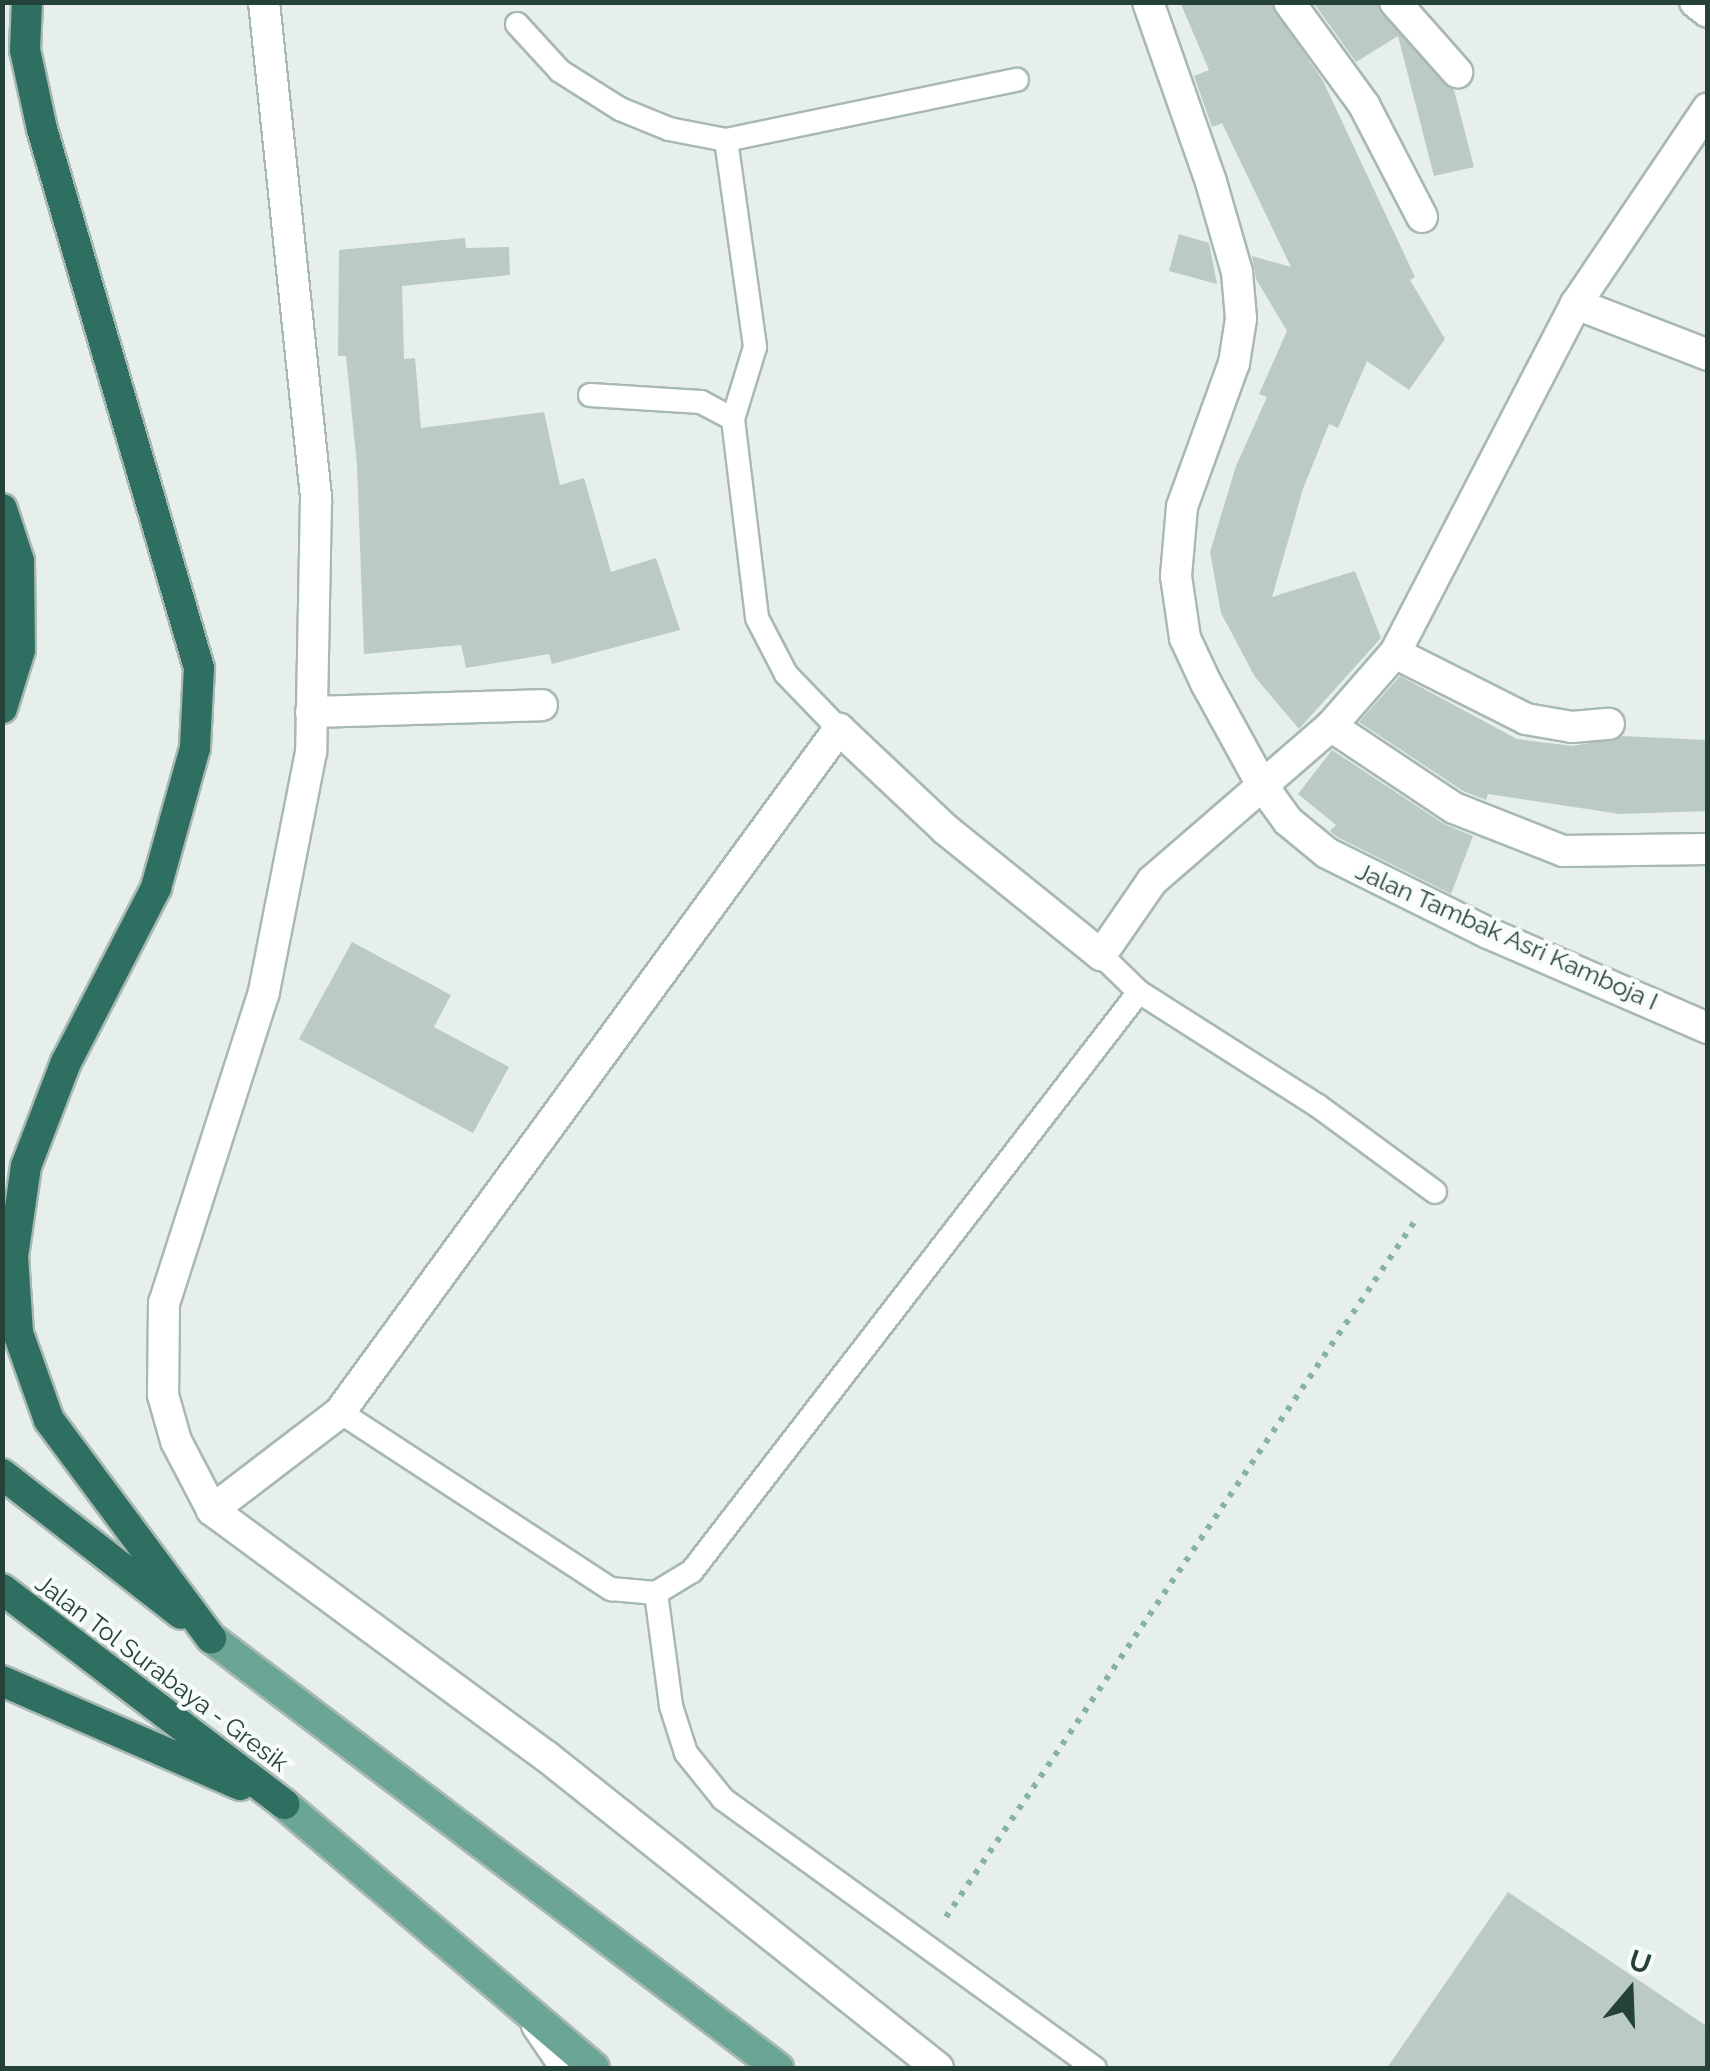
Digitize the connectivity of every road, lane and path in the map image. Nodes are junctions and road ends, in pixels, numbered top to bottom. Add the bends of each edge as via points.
1 (27, 2) edge
2 (264, 2) edge
3 (1148, 2) edge
4 (1289, 2) edge
5 (1395, 2) edge
6 (1695, 2) edge
7 (1708, 12) edge
8 (517, 24) dead end
9 (1457, 72) dead end
10 (1016, 80) dead end
11 (1708, 108) edge
12 (726, 140) junction
13 (1422, 217) dead end
14 (1576, 304) junction
15 (1708, 355) edge
16 (590, 395) dead end
17 (733, 419) junction
18 (2, 509) edge
19 (1395, 653) junction
20 (542, 706) dead end
21 (2, 708) edge
22 (311, 712) junction
23 (1609, 724) dead end
24 (1331, 726) junction
25 (839, 728) junction
26 (1262, 786) junction
27 (1708, 849) edge
28 (1101, 955) junction
29 (1140, 992) junction
30 (1708, 1028) edge
31 (1435, 1192) joint
32 (340, 1412) junction
33 (2, 1474) edge
34 (212, 1510) junction
35 (2, 1589) edge
36 (656, 1593) junction
37 (211, 1638) junction
38 (2, 1681) edge
39 (284, 1804) junction
40 (925, 1942) junction
41 (526, 2008) junction
42 (566, 2068) edge
43 (594, 2068) edge
44 (778, 2068) edge
45 (938, 2068) edge
46 (1094, 2068) edge

1 - 37 highway via 25,50 42,130 198,668 195,748 156,888 66,1062 26,1166 13,1256 18,1333 49,1420
2 - 22 street via 316,500
3 - 26 street, Jalan Tambak Asri Kamboja I via 1211,182 1236,272 1241,319 1234,363 1182,507 1180,607 1199,668
4 - 13 street via 1364,106
5 - 9 street
6 - 7 street
8 - 12 lane via 560,71 620,108 669,129
10 - 12 lane
11 - 14 street
12 - 17 lane via 755,347
14 - 15 street
14 - 19 street
16 - 17 lane via 701,402
17 - 25 lane via 756,618 786,674
18 - 21 highway via 19,561 20,650
19 - 23 street via 1526,719 1572,727
19 - 24 street
20 - 22 street
22 - 34 street via 311,752 264,992 164,1303 163,1395 176,1441
24 - 26 street
24 - 27 street via 1454,808 1563,851
25 - 28 street via 945,829
25 - 32 street
26 - 28 street via 1152,881
26 - 30 street, Jalan Tambak Asri Kamboja I via 1288,821 1326,853
28 - 29 lane
29 - 31 lane via 1318,1106
29 - 36 lane via 692,1571
31 - 40 path
32 - 34 street
32 - 36 lane via 612,1589
33 - 37 highway
34 - 45 street via 546,1756
35 - 39 highway, Jalan Tol Surabaya - Gresik
36 - 40 lane via 670,1706 686,1753 723,1799
37 - 44 main road
38 - 39 highway
39 - 41 main road
40 - 46 lane
41 - 42 street
41 - 43 main road

